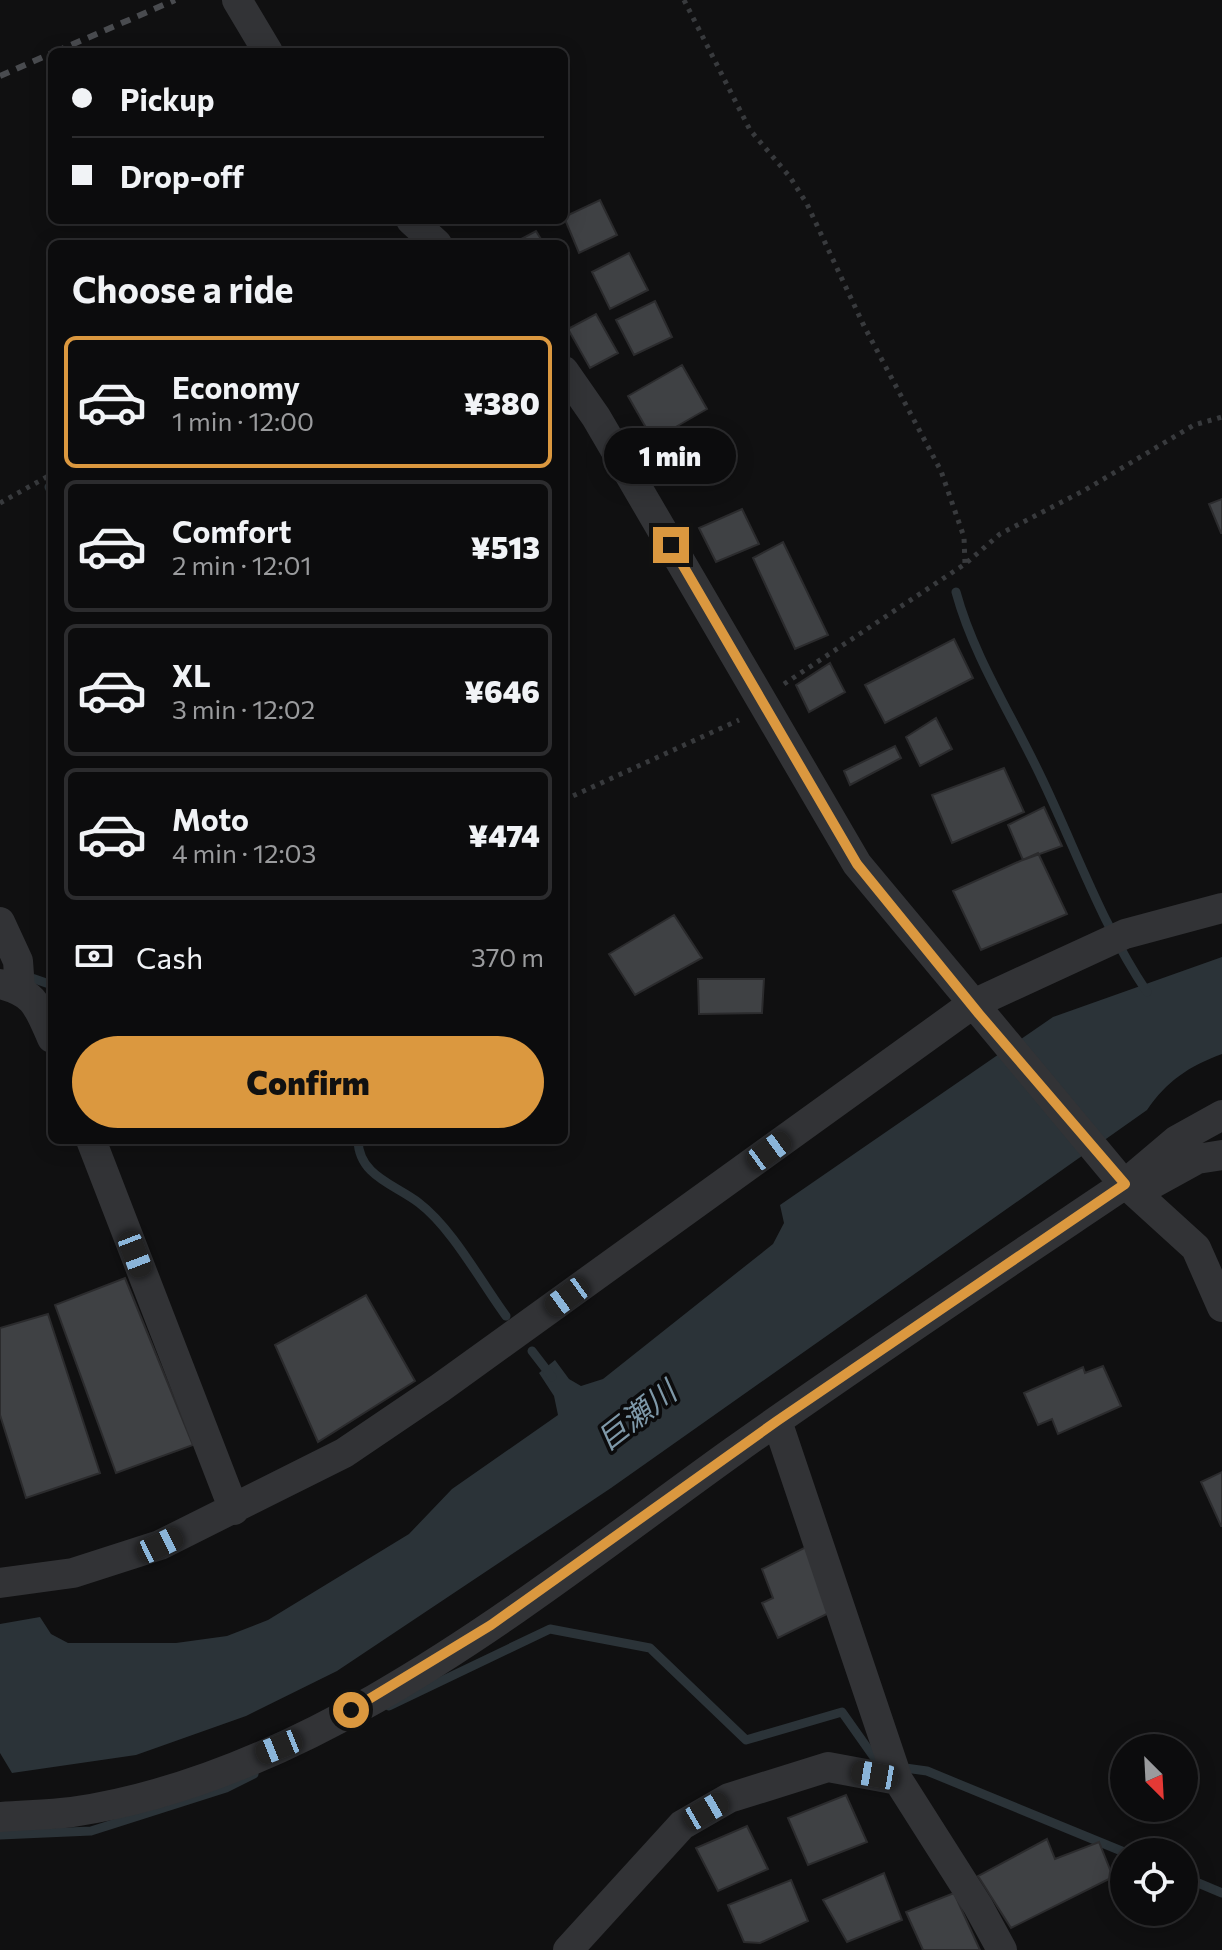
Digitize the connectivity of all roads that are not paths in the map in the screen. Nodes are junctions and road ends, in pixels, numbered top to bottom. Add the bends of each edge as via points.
1 (237, 0) edge
2 (266, 48) edge
3 (415, 224) edge
4 (433, 240) edge
5 (568, 377) edge
6 (1222, 908) edge
7 (0, 922) edge
8 (14, 979) edge
9 (975, 1009) junction
10 (48, 1029) edge
11 (1222, 1115) edge
12 (93, 1144) edge
13 (1222, 1155) edge
14 (1126, 1184) junction
15 (1222, 1307) edge
16 (777, 1421) junction
17 (234, 1510) junction
18 (0, 1583) edge
19 (895, 1770) junction
20 (0, 1817) edge
21 (568, 1950) edge
22 (1002, 1950) edge

1 - 2 street
3 - 4 street
5 - 9 street via 857,864
6 - 9 street via 1114,938
7 - 8 street
8 - 10 street via 38,1007
9 - 14 street
9 - 17 street via 344,1453
11 - 14 street via 1177,1140
12 - 17 street
13 - 14 street
14 - 15 street via 1196,1248
14 - 16 street
16 - 19 street
16 - 20 street via 491,1625 361,1705 279,1747 143,1796 72,1812
17 - 18 street via 160,1545 73,1573
19 - 21 street via 828,1767 729,1798 682,1825
19 - 22 street

